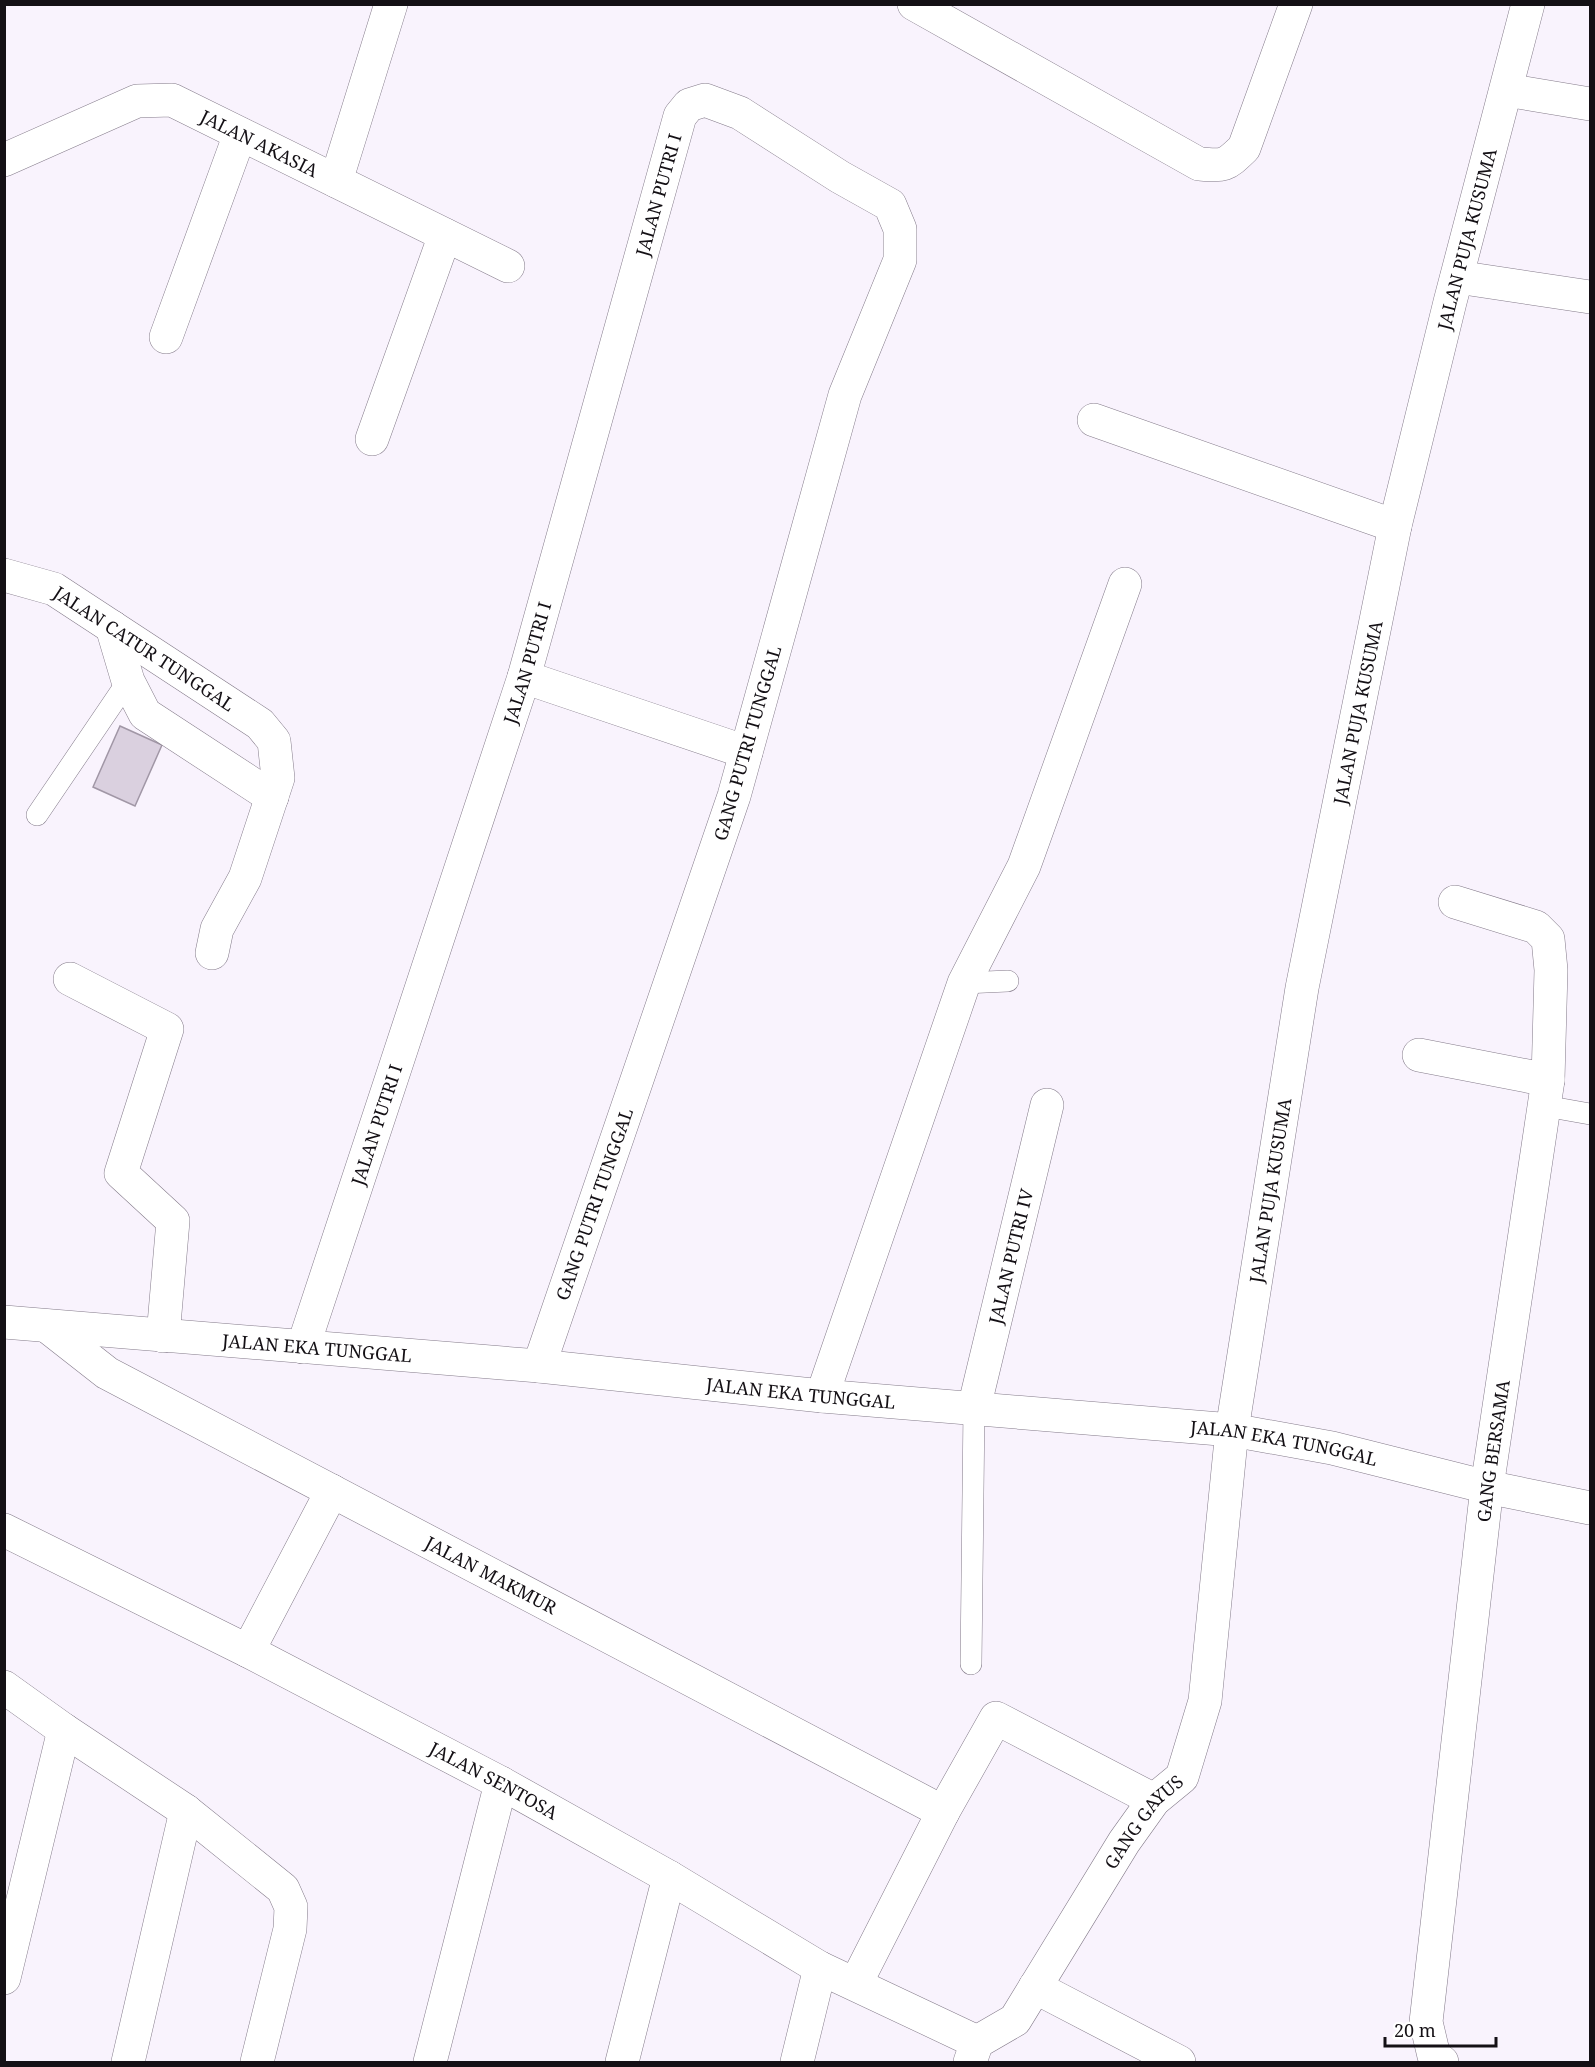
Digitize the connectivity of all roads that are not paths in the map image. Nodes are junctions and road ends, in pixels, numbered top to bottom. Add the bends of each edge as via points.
1 (391, 4) edge
2 (914, 4) edge
3 (1296, 4) edge
4 (1528, 4) edge
5 (1506, 90) junction
6 (1590, 104) edge
7 (240, 134) junction
8 (810, 158) joint
9 (4, 160) edge
10 (336, 181) junction
11 (445, 235) junction
12 (508, 267) dead end
13 (1457, 277) junction
14 (1590, 297) edge
15 (166, 337) dead end
16 (1094, 420) dead end
17 (372, 439) dead end
18 (1395, 526) junction
19 (4, 575) edge
20 (1125, 584) dead end
21 (112, 627) junction
22 (525, 677) junction
23 (128, 681) junction
24 (746, 752) junction
25 (272, 797) junction
26 (37, 815) dead end
27 (1455, 902) dead end
28 (212, 953) dead end
29 (70, 979) dead end
30 (1008, 981) dead end
31 (964, 983) junction
32 (1419, 1055) dead end
33 (1547, 1093) junction
34 (1047, 1105) dead end
35 (1590, 1114) edge
36 (4, 1322) edge
37 (47, 1326) junction
38 (164, 1336) junction
39 (303, 1347) junction
40 (539, 1366) junction
41 (822, 1396) junction
42 (974, 1408) junction
43 (1232, 1430) junction
44 (1487, 1487) junction
45 (332, 1491) junction
46 (1590, 1508) edge
47 (4, 1530) edge
48 (248, 1651) junction
49 (971, 1664) dead end
50 (4, 1687) edge
51 (64, 1730) junction
52 (501, 1783) junction
53 (1154, 1800) junction
54 (186, 1810) junction
55 (943, 1812) junction
56 (669, 1877) junction
57 (820, 1968) junction
58 (4, 1978) edge
59 (855, 1983) junction
60 (1035, 1987) junction
61 (973, 2052) edge
62 (128, 2062) edge
63 (257, 2062) edge
64 (430, 2062) edge
65 (622, 2062) edge
66 (797, 2062) edge
67 (1179, 2062) edge
68 (1442, 2062) edge

1 - 10 street
2 - 3 street via 1199,164 1217,165 1227,164 1244,148
4 - 5 street, JALAN PUJA KUSUMA
5 - 6 street
5 - 13 street, JALAN PUJA KUSUMA
7 - 9 street, JALAN AKASIA via 172,100 137,101
7 - 10 street, JALAN AKASIA
7 - 15 street
8 - 22 street, JALAN PUTRI I via 740,113 705,100 689,105 680,116
8 - 24 street, GANG PUTRI TUNGGAL via 890,205 900,229 900,260 845,395
10 - 11 street, JALAN AKASIA
11 - 12 street, JALAN AKASIA
11 - 17 street
13 - 14 street
13 - 18 street, JALAN PUJA KUSUMA
16 - 18 street
18 - 43 street, JALAN PUJA KUSUMA via 1302,988
19 - 21 street, JALAN CATUR TUNGGAL via 54,589
20 - 31 street via 1024,866
21 - 23 street
21 - 25 street, JALAN CATUR TUNGGAL via 260,724 274,741 278,778
22 - 24 street
22 - 39 street, JALAN PUTRI I
23 - 25 street via 145,714
23 - 26 lane
24 - 40 street, GANG PUTRI TUNGGAL
25 - 28 street via 245,878 217,929
27 - 33 street, GANG BERSAMA via 1536,927 1548,939 1551,970
29 - 38 street via 167,1029 121,1173 173,1221
30 - 31 lane
31 - 41 street
32 - 33 street
33 - 35 lane
33 - 44 street, GANG BERSAMA
34 - 42 street, JALAN PUTRI IV
36 - 37 street, JALAN EKA TUNGGAL
37 - 38 street, JALAN EKA TUNGGAL
37 - 45 street, JALAN MAKMUR via 107,1373
38 - 39 street, JALAN EKA TUNGGAL
39 - 40 street, JALAN EKA TUNGGAL
40 - 41 street, JALAN EKA TUNGGAL
41 - 42 street, JALAN EKA TUNGGAL
42 - 43 street, JALAN EKA TUNGGAL
42 - 49 lane
43 - 44 street, JALAN EKA TUNGGAL via 1332,1448
43 - 53 street, GANG GAYUS via 1205,1701 1182,1777
44 - 46 street, JALAN EKA TUNGGAL
44 - 68 street, GANG BERSAMA via 1426,2022 1434,2056
45 - 48 street
45 - 55 street, JALAN MAKMUR
47 - 48 street, JALAN SENTOSA
48 - 52 street, JALAN SENTOSA
50 - 51 street
51 - 54 street
51 - 58 street
52 - 56 street, JALAN SENTOSA
52 - 64 street
53 - 55 street via 996,1718
53 - 60 street, GANG GAYUS
54 - 62 street
54 - 63 street via 283,1889 291,1907 290,1929
55 - 59 street
56 - 57 street, JALAN SENTOSA
56 - 65 street
57 - 59 street, JALAN SENTOSA
57 - 66 street
59 - 61 street, JALAN SENTOSA
60 - 61 street, GANG GAYUS via 1015,2020
60 - 67 street

